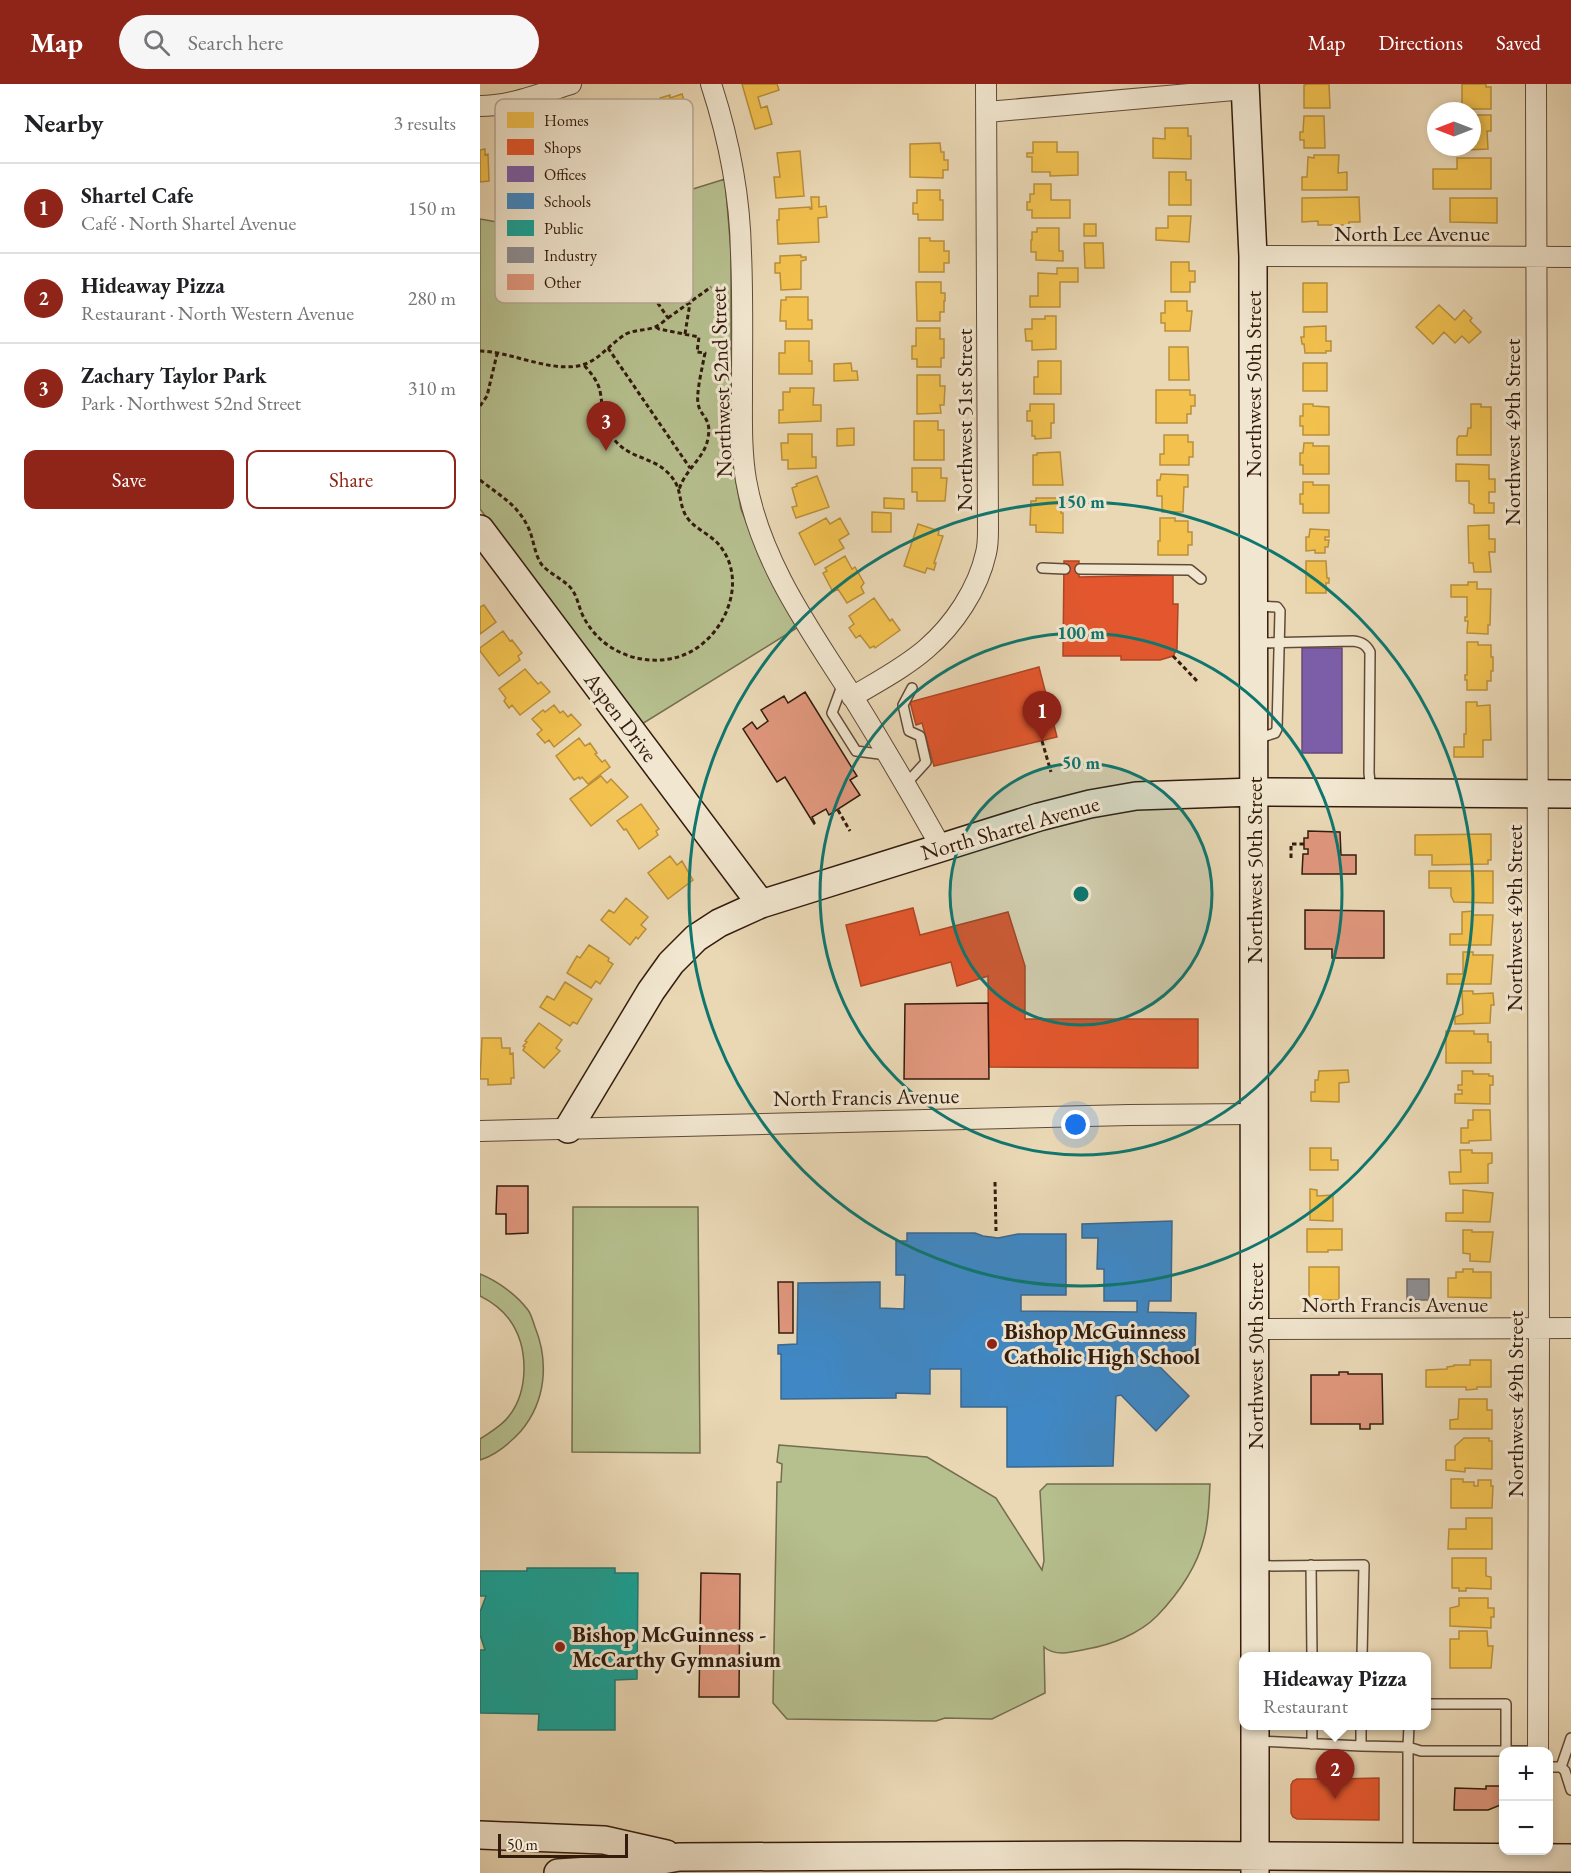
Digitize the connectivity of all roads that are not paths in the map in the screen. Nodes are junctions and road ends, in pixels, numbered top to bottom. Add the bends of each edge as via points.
1 (571, 84) edge
2 (711, 84) edge
3 (986, 84) edge
4 (1536, 84) edge
5 (1245, 87) edge
6 (523, 99) edge
7 (495, 105) edge
8 (480, 106) edge
9 (987, 112) junction
10 (1252, 256) junction
11 (1571, 257) edge
12 (1535, 258) junction
13 (480, 529) edge
14 (1042, 568) dead end
15 (1065, 569) dead end
16 (1080, 569) dead end
17 (1201, 579) dead end
18 (1267, 643) junction
19 (912, 688) dead end
20 (848, 690) junction
21 (905, 785) junction
22 (1254, 792) junction
23 (1371, 793) junction
24 (1537, 794) junction
25 (1571, 794) edge
26 (940, 847) junction
27 (762, 904) junction
28 (1254, 1114) junction
29 (568, 1129) junction
30 (480, 1131) edge
31 (1539, 1328) junction
32 (1571, 1328) edge
33 (1254, 1329) junction
34 (1311, 1565) junction
35 (1256, 1566) junction
36 (1255, 1652) edge
37 (1312, 1652) edge
38 (1362, 1652) edge
39 (1431, 1704) edge
40 (1312, 1730) edge
41 (1361, 1730) edge
42 (1409, 1730) edge
43 (1255, 1733) edge
44 (1571, 1738) edge
45 (1312, 1744) junction
46 (1361, 1746) junction
47 (1408, 1747) junction
48 (1506, 1747) edge
49 (1538, 1747) edge
50 (1499, 1751) edge
51 (1553, 1767) edge
52 (1561, 1767) junction
53 (1571, 1790) edge
54 (480, 1834) edge
55 (1571, 1858) edge
56 (1421, 1860) junction
57 (680, 1861) junction
58 (1537, 1861) edge
59 (1255, 1864) edge
60 (884, 1865) edge
61 (558, 1873) edge

1 - 6 street
2 - 20 street, Northwest 52nd Street via 731,155 737,198 746,480 762,538 780,580
3 - 9 street, Northwest 51st Street
4 - 12 street, Northwest 49th Street
5 - 9 street
5 - 10 main road, Northwest 50th Street
7 - 8 street
9 - 20 street, Northwest 51st Street via 986,552 965,602 926,649 900,669
10 - 12 street, North Lee Avenue
10 - 18 main road, Northwest 50th Street via 1254,606
11 - 12 street, North Lee Avenue
12 - 24 street, Northwest 49th Street
13 - 27 main road, Aspen Drive
14 - 15 lane
16 - 17 lane via 1190,570
18 - 22 main road, Northwest 50th Street via 1254,739
18 - 23 lane via 1353,641 1362,642 1370,652
19 - 21 lane via 903,705 909,731 920,736 926,762
20 - 21 street, Northwest 52nd Street
21 - 26 street, Northwest 52nd Street
22 - 23 main road, North Shartel Avenue
22 - 26 main road, North Shartel Avenue via 1172,793 1110,800
22 - 28 main road, Northwest 50th Street
23 - 24 main road, North Shartel Avenue
24 - 25 main road, North Shartel Avenue
24 - 31 street, Northwest 49th Street
26 - 27 main road, North Shartel Avenue
27 - 29 main road, North Shartel Avenue via 719,923 696,938 671,963
28 - 29 street, North Francis Avenue
28 - 33 main road, Northwest 50th Street
29 - 30 street, North Francis Avenue
31 - 32 street, North Francis Avenue
31 - 33 street, North Francis Avenue
31 - 49 street, Northwest 49th Street
33 - 35 main road, Northwest 50th Street
34 - 35 lane
34 - 37 lane
34 - 38 lane via 1364,1565
35 - 36 main road, Northwest 50th Street
39 - 48 lane via 1506,1704
40 - 45 lane
41 - 46 lane
42 - 47 lane
43 - 45 lane
43 - 59 main road
44 - 52 lane
45 - 46 lane
46 - 47 lane
47 - 50 lane via 1421,1751
47 - 56 lane
51 - 52 lane
52 - 53 lane
54 - 57 main road via 604,1840
55 - 58 main road
56 - 58 main road
56 - 59 main road
57 - 60 main road
57 - 61 main road
59 - 60 main road via 1074,1860

